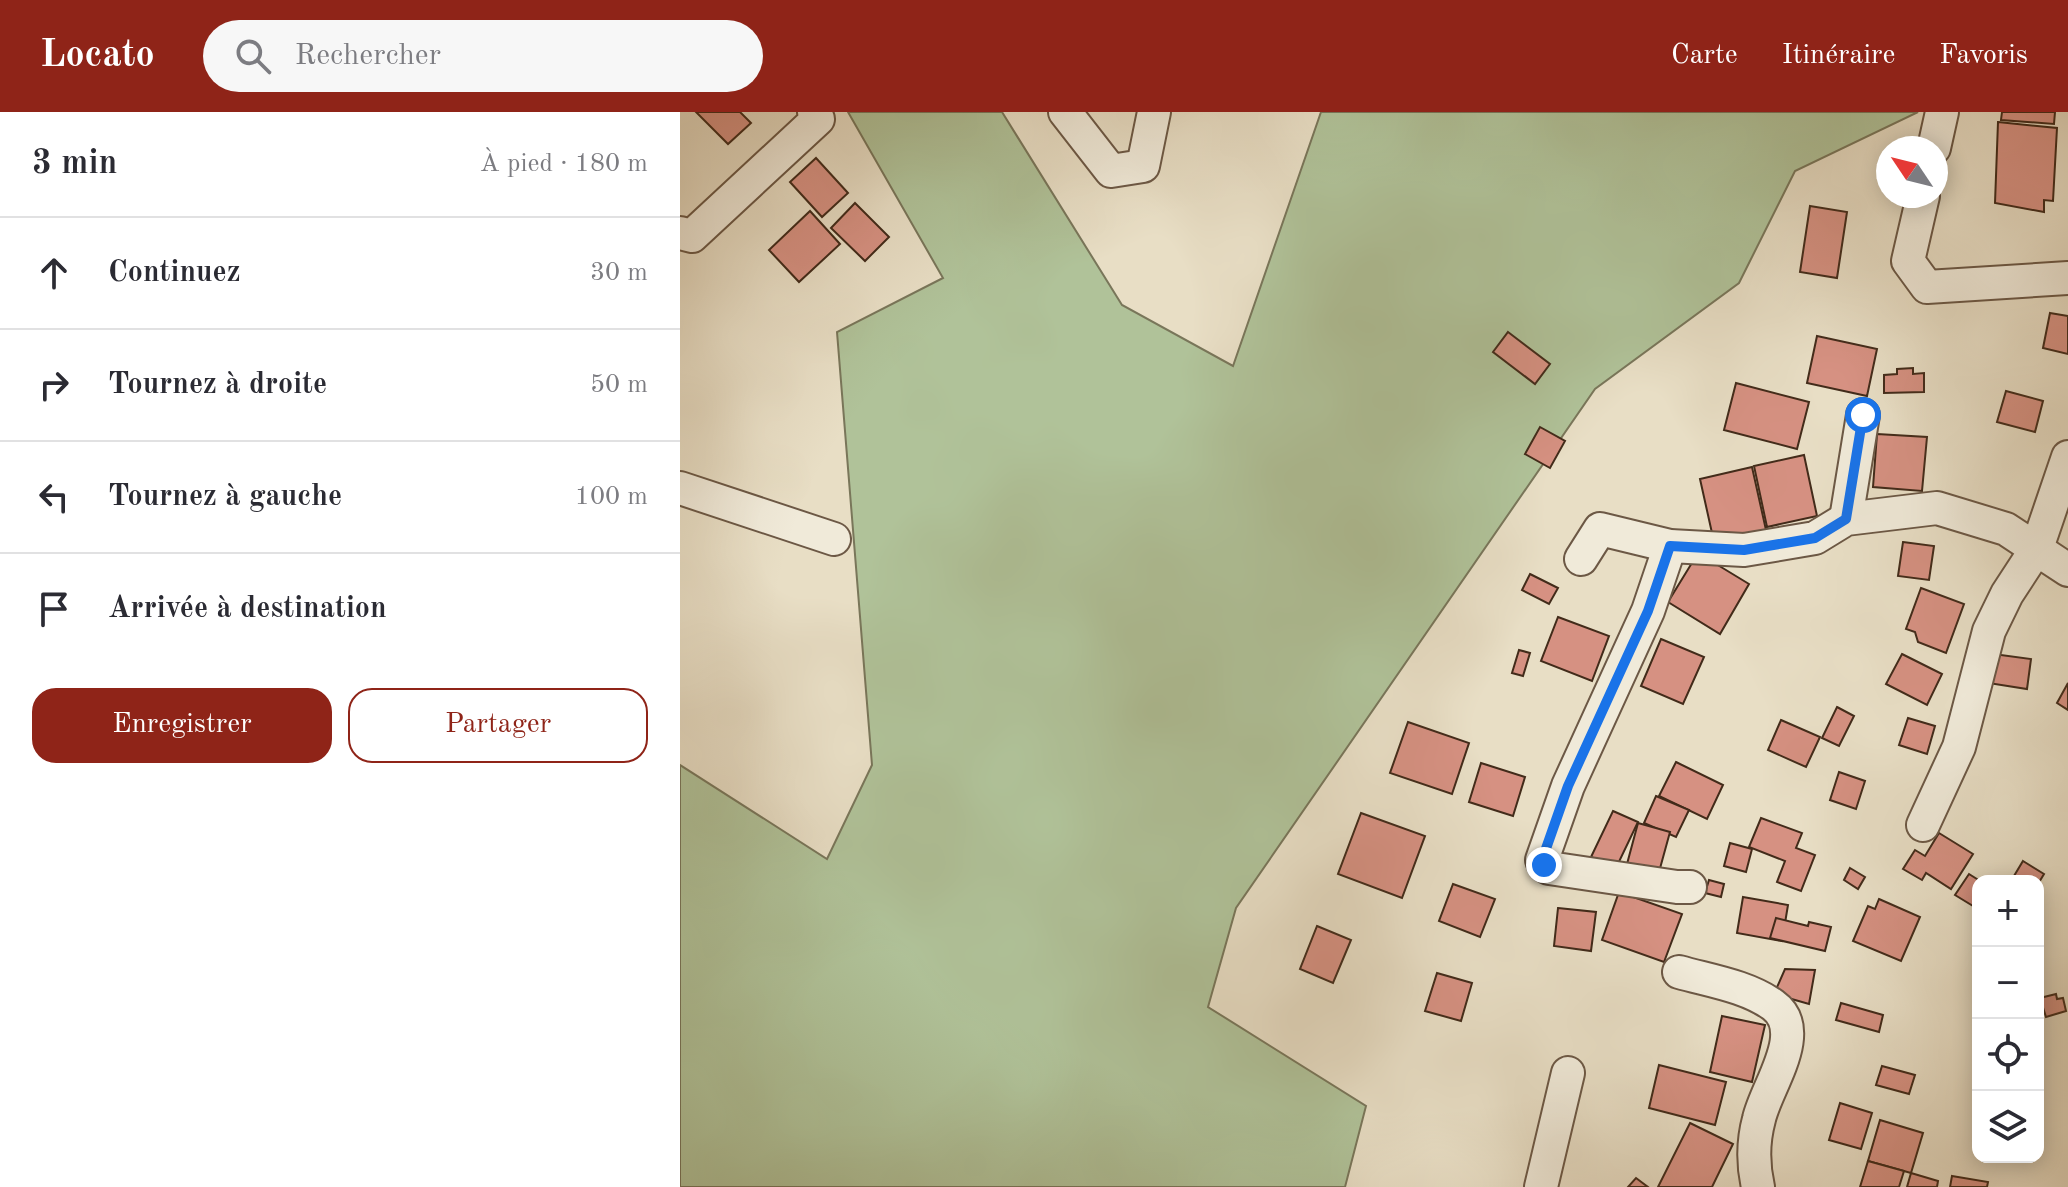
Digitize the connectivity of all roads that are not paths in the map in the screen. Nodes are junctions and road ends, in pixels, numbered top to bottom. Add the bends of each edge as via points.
1 (814, 112) edge
2 (1065, 112) edge
3 (1154, 112) edge
4 (1942, 112) edge
5 (1937, 136) edge
6 (1920, 208) edge
7 (680, 233) edge
8 (2068, 278) edge
9 (1863, 415) dead end
10 (2068, 457) edge
11 (680, 488) edge
12 (1846, 519) junction
13 (834, 539) dead end
14 (1670, 546) junction
15 (2037, 548) junction
16 (1581, 559) dead end
17 (2068, 570) edge
18 (1923, 825) dead end
19 (1690, 887) dead end
20 (1679, 972) dead end
21 (1568, 1073) dead end
22 (1541, 1187) edge
23 (1757, 1187) edge

1 - 7 street via 818,119 692,236
2 - 3 street via 1111,171 1143,166
4 - 5 street
6 - 8 street via 1908,261 1927,287
9 - 12 street
10 - 15 street
11 - 13 street
12 - 14 street via 1815,538 1744,550
12 - 15 street via 1937,508 2006,529
14 - 16 street via 1600,529
14 - 19 street via 1648,611 1568,786 1542,860 1549,868
15 - 17 street
15 - 18 street via 1989,631 1959,747
20 - 23 street via 1746,990 1775,1007 1788,1027 1788,1042 1759,1119 1753,1158
21 - 22 street

